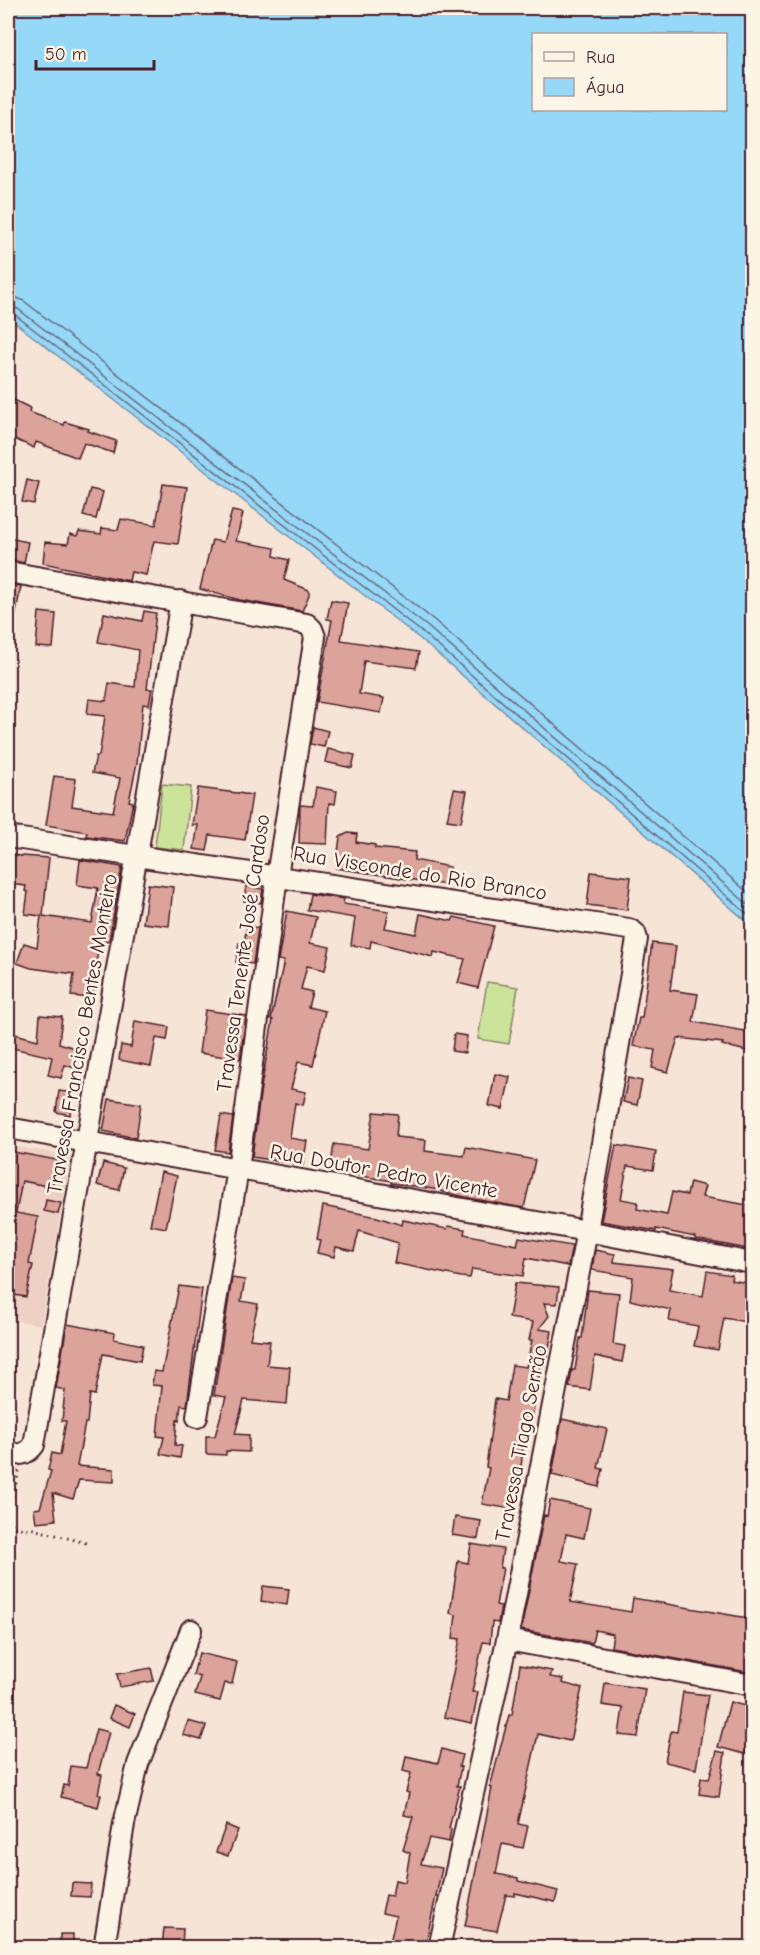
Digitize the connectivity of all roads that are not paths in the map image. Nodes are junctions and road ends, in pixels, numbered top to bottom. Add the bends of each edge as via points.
1 (8, 572) edge
2 (181, 601) junction
3 (8, 837) edge
4 (138, 858) junction
5 (277, 876) junction
6 (637, 945) joint
7 (8, 1128) edge
8 (87, 1143) junction
9 (238, 1169) junction
10 (586, 1231) junction
11 (753, 1263) edge
12 (197, 1417) dead end
13 (14, 1455) edge
14 (191, 1630) dead end
15 (507, 1640) junction
16 (753, 1684) edge
17 (104, 1947) edge
18 (439, 1947) edge

1 - 2 street, Travessa Tenente José Cardoso
2 - 4 street, Travessa Francisco Bentes Monteiro
2 - 5 street, Travessa Tenente José Cardoso via 307,624 315,637
3 - 4 street, Rua Visconde do Rio Branco
4 - 5 street, Rua Visconde do Rio Branco
4 - 8 street, Travessa Francisco Bentes Monteiro
5 - 6 street, Rua Visconde do Rio Branco via 629,929 635,933
5 - 9 street, Travessa Tenente José Cardoso
6 - 10 street, Travessa Tiago Serrão
7 - 8 street, Rua Doutor Pedro Vicente
8 - 9 street, Rua Doutor Pedro Vicente
8 - 13 street, Travessa Francisco Bentes Monteiro via 34,1445
9 - 10 street, Rua Doutor Pedro Vicente
9 - 12 street, Travessa Tenente José Cardoso
10 - 11 street, Rua Doutor Pedro Vicente
10 - 15 street, Travessa Tiago Serrão
14 - 17 street via 138,1764
15 - 16 street
15 - 18 street, Travessa Tiago Serrão

